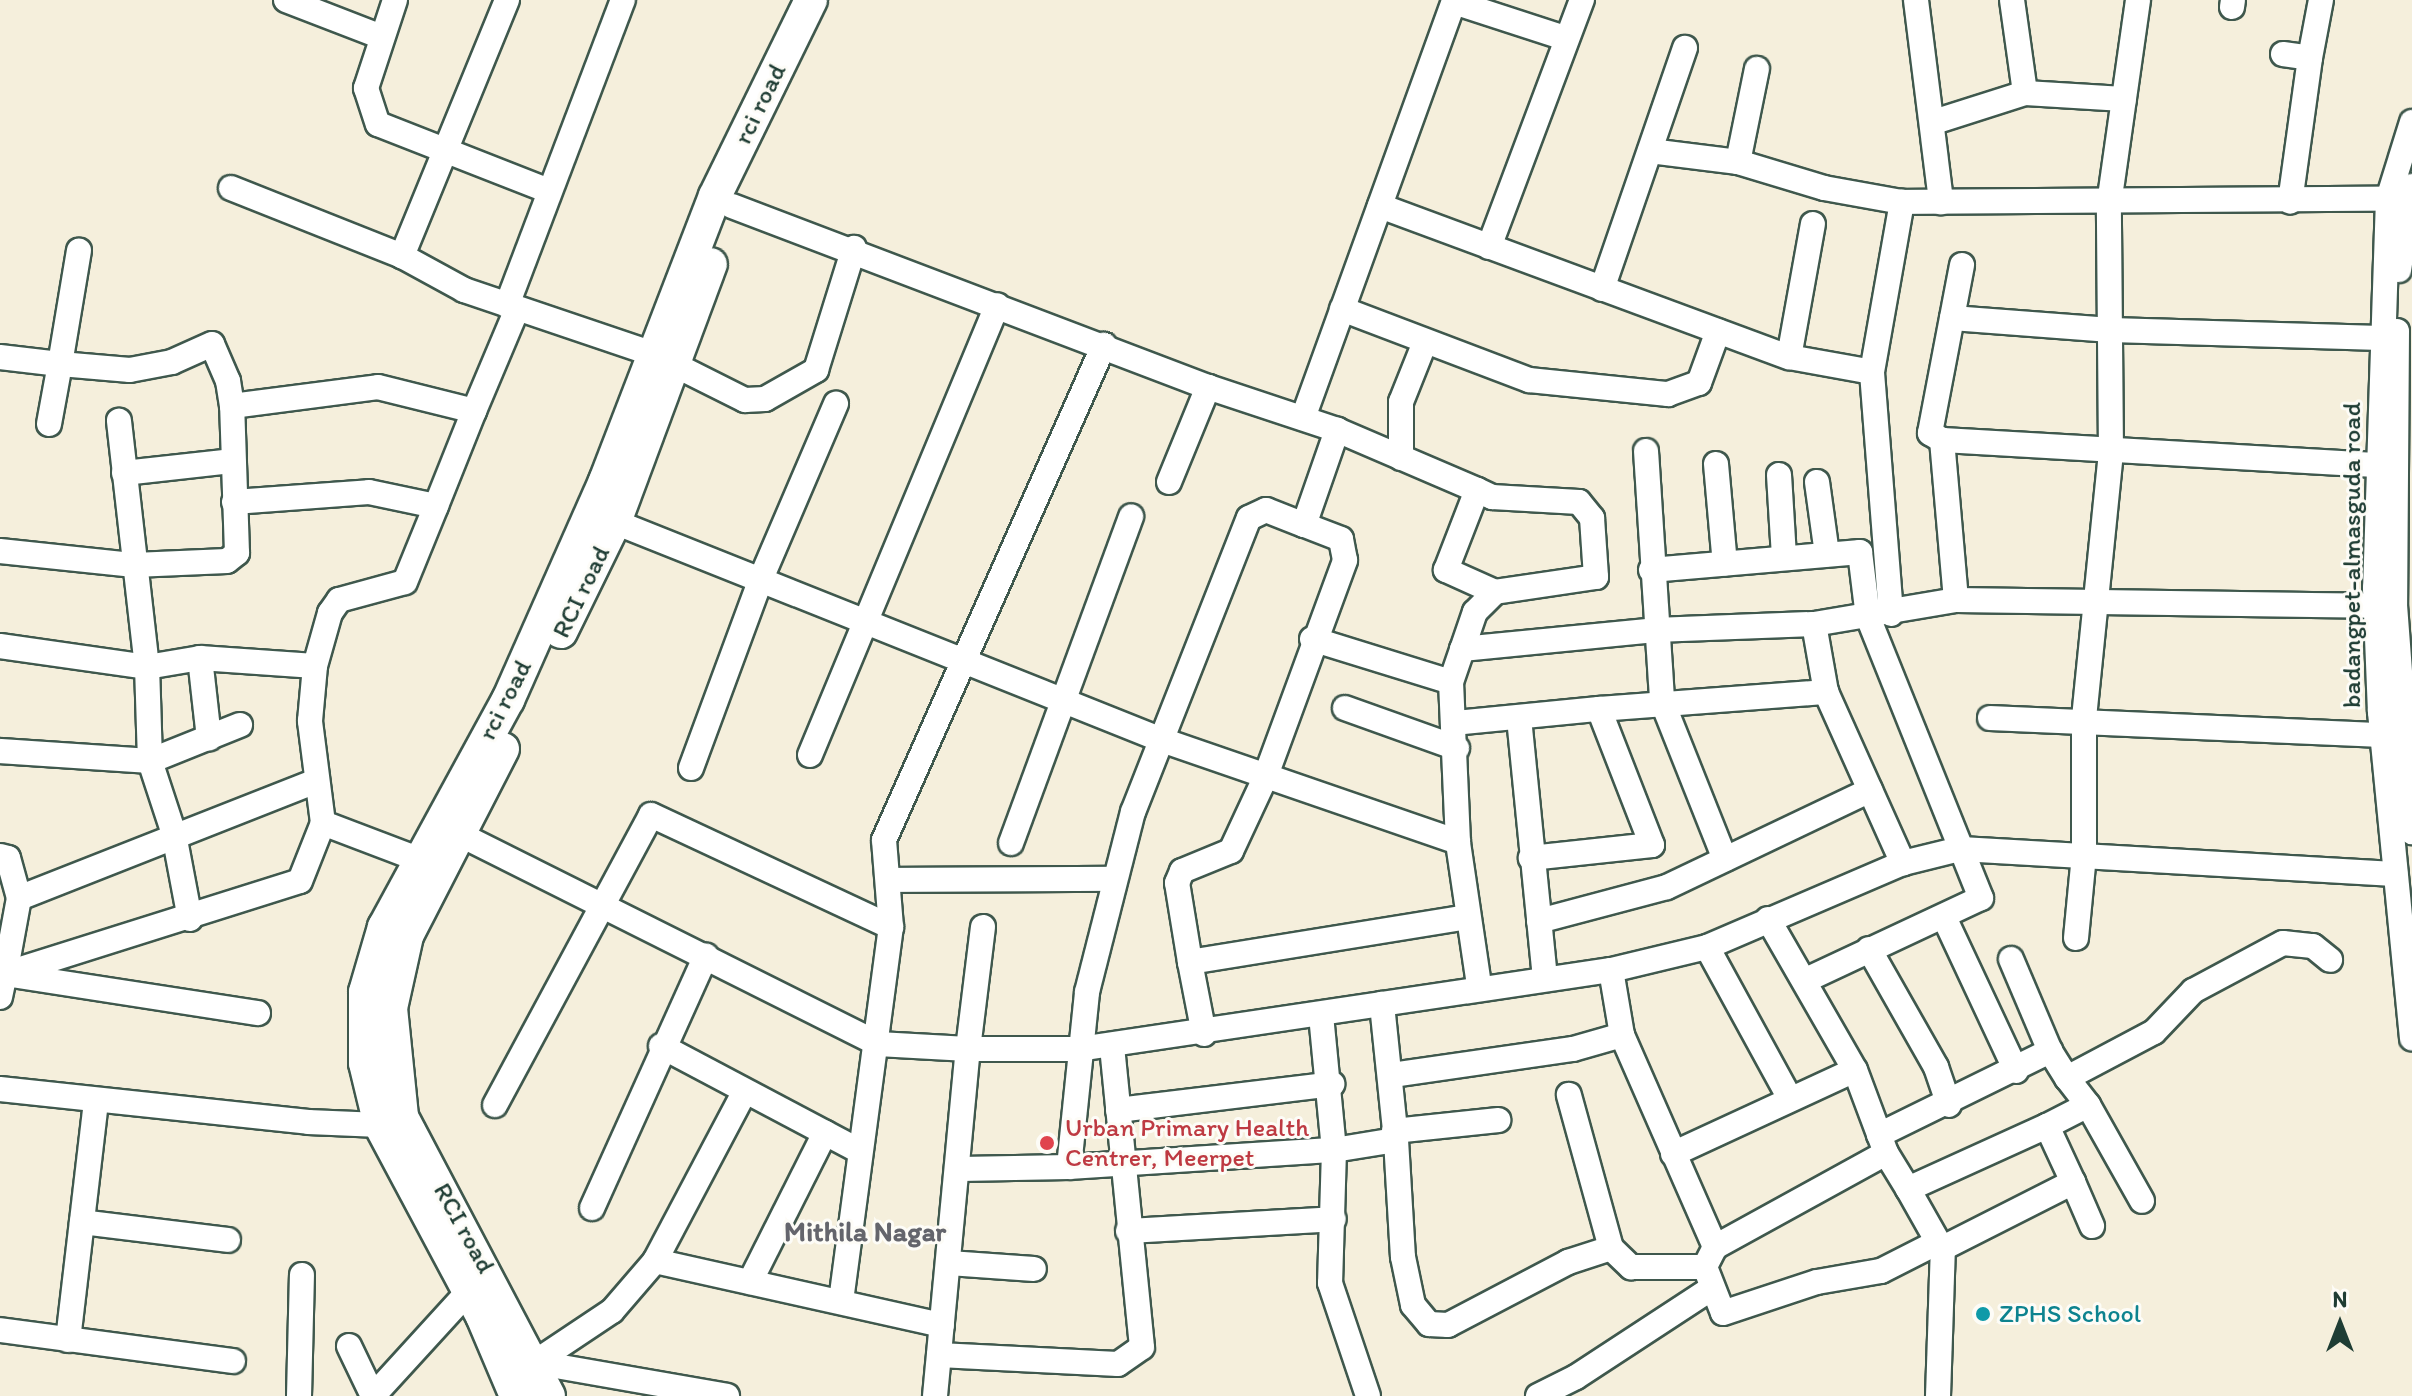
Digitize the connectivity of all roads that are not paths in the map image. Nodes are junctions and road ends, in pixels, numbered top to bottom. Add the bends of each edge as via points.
1 (286, 0) edge
2 (395, 0) edge
3 (507, 0) edge
4 (623, 0) edge
5 (811, 0) edge
6 (832, 0) edge
7 (1582, 0) edge
8 (1916, 0) edge
9 (2012, 0) edge
10 (2138, 0) edge
11 (2321, 0) edge
12 (382, 37) junction
13 (1565, 38) junction
14 (1685, 48) dead end
15 (2283, 54) dead end
16 (2310, 58) junction
17 (1757, 69) dead end
18 (2025, 93) junction
19 (2124, 99) junction
20 (1934, 122) junction
21 (2412, 122) edge
22 (1650, 151) junction
23 (447, 155) junction
24 (1738, 162) junction
25 (2412, 186) edge
26 (231, 188) dead end
27 (549, 191) junction
28 (2388, 199) junction
29 (1902, 202) junction
30 (1941, 202) junction
31 (2290, 202) junction
32 (2109, 204) junction
33 (732, 206) junction
34 (1380, 206) junction
35 (1813, 224) dead end
36 (1489, 247) junction
37 (854, 248) junction
38 (79, 251) dead end
39 (402, 256) junction
40 (1962, 265) dead end
41 (1602, 289) junction
42 (997, 305) junction
43 (512, 307) junction
44 (1342, 309) junction
45 (1952, 318) junction
46 (2111, 330) junction
47 (1718, 331) junction
48 (2381, 338) junction
49 (1425, 342) junction
50 (1104, 345) junction
51 (0, 357) edge
52 (1789, 357) junction
53 (664, 359) junction
54 (60, 364) junction
55 (1872, 372) junction
56 (1208, 387) junction
57 (836, 404) dead end
58 (232, 406) junction
59 (474, 411) junction
60 (1303, 418) junction
61 (119, 421) dead end
62 (49, 424) dead end
63 (1337, 430) junction
64 (1942, 440) junction
65 (1646, 451) dead end
66 (2111, 453) junction
67 (1401, 458) junction
68 (233, 461) junction
69 (1716, 464) dead end
70 (2376, 465) junction
71 (124, 473) junction
72 (1779, 475) dead end
73 (1169, 482) dead end
74 (1817, 482) dead end
75 (1477, 490) junction
76 (234, 502) junction
77 (436, 506) junction
78 (1131, 516) dead end
79 (615, 522) junction
80 (1304, 525) junction
81 (0, 551) edge
82 (1827, 554) junction
83 (1784, 557) junction
84 (1725, 564) junction
85 (134, 565) junction
86 (1651, 570) junction
87 (760, 581) junction
88 (1495, 592) junction
89 (2097, 599) junction
90 (1956, 600) junction
91 (2376, 606) junction
92 (1880, 615) junction
93 (865, 624) junction
94 (1814, 624) junction
95 (1655, 630) junction
96 (1312, 639) junction
97 (0, 646) edge
98 (1462, 649) junction
99 (2405, 649) edge
100 (200, 658) junction
101 (968, 662) junction
102 (315, 666) junction
103 (147, 667) junction
104 (1451, 682) junction
105 (1826, 692) junction
106 (1063, 701) junction
107 (1662, 701) junction
108 (1345, 708) dead end
109 (1599, 709) junction
110 (1519, 718) junction
111 (1990, 718) dead end
112 (2084, 718) junction
113 (1455, 723) junction
114 (240, 725) dead end
115 (2382, 735) junction
116 (209, 738) junction
117 (1162, 740) junction
118 (1457, 748) junction
119 (0, 751) edge
120 (810, 755) dead end
121 (150, 761) junction
122 (691, 768) dead end
123 (1265, 778) junction
124 (316, 781) junction
125 (2402, 785) edge
126 (1870, 790) junction
127 (323, 823) junction
128 (174, 834) junction
129 (461, 835) junction
130 (2405, 839) edge
131 (1458, 842) junction
132 (1011, 843) dead end
133 (1652, 845) junction
134 (1960, 849) junction
135 (2084, 855) junction
136 (0, 856) edge
137 (1531, 858) junction
138 (418, 859) junction
139 (1725, 859) junction
140 (1903, 863) junction
141 (2395, 874) junction
142 (1112, 879) junction
143 (889, 880) junction
144 (1667, 887) junction
145 (19, 898) junction
146 (601, 905) junction
147 (1467, 917) junction
148 (1944, 917) junction
149 (190, 919) junction
150 (1768, 919) junction
151 (1539, 921) junction
152 (891, 927) junction
153 (983, 927) dead end
154 (2076, 938) dead end
155 (1707, 947) junction
156 (1869, 949) junction
157 (706, 955) junction
158 (2011, 959) dead end
159 (2330, 960) dead end
160 (1190, 962) junction
161 (1611, 970) junction
162 (1545, 979) junction
163 (1806, 980) junction
164 (1479, 985) junction
165 (2, 986) edge
166 (1382, 1004) junction
167 (258, 1013) dead end
168 (1321, 1015) junction
169 (1204, 1034) junction
170 (1622, 1035) junction
171 (2412, 1038) edge
172 (878, 1044) junction
173 (1112, 1045) junction
174 (661, 1046) junction
175 (968, 1049) junction
176 (1079, 1049) junction
177 (2050, 1051) junction
178 (1855, 1070) junction
179 (2016, 1071) junction
180 (1392, 1075) junction
181 (2067, 1078) junction
182 (1332, 1084) junction
183 (0, 1089) edge
184 (745, 1091) junction
185 (1569, 1095) dead end
186 (1789, 1097) junction
187 (96, 1101) junction
188 (495, 1105) dead end
189 (1949, 1105) junction
190 (2088, 1105) junction
191 (1118, 1110) junction
192 (1498, 1120) dead end
193 (391, 1121) junction
194 (2047, 1126) junction
195 (825, 1133) junction
196 (1395, 1135) junction
197 (1883, 1144) junction
198 (1334, 1150) junction
199 (859, 1151) junction
200 (1673, 1154) junction
201 (1122, 1163) junction
202 (1069, 1167) junction
203 (960, 1169) junction
204 (2073, 1182) junction
205 (1908, 1189) junction
206 (2142, 1201) dead end
207 (592, 1208) dead end
208 (1334, 1219) junction
209 (82, 1222) junction
210 (2092, 1226) dead end
211 (1128, 1231) junction
212 (228, 1240) dead end
213 (1940, 1245) junction
214 (1611, 1248) junction
215 (655, 1261) junction
216 (949, 1263) junction
217 (1710, 1268) junction
218 (1034, 1269) dead end
219 (302, 1275) dead end
220 (750, 1282) junction
221 (469, 1291) junction
222 (841, 1301) junction
223 (942, 1325) junction
224 (0, 1330) edge
225 (68, 1340) junction
226 (349, 1346) dead end
227 (939, 1355) junction
228 (233, 1361) dead end
229 (519, 1380) edge
230 (299, 1396) edge
231 (549, 1396) edge
232 (727, 1396) edge
233 (935, 1396) edge
234 (1368, 1396) edge
235 (1538, 1396) edge
236 (1938, 1396) edge

1 - 12 street
2 - 12 street
3 - 23 street
4 - 27 street
5 - 53 main road, rci road via 715,196
6 - 33 main road, RCI road
7 - 13 street
8 - 20 street
9 - 18 street
10 - 19 street
11 - 16 street
12 - 23 street via 366,88 378,124
13 - 34 street via 1454,2
13 - 36 street
14 - 22 street
15 - 16 street
16 - 31 street
17 - 24 street
18 - 19 street
18 - 20 street
19 - 32 street
20 - 30 street
21 - 28 street, badangpet-almasguda road
22 - 24 street
22 - 41 street
23 - 27 street
23 - 39 street
24 - 29 street via 1824,188
25 - 99 street, badangpet-almasguda road via 2399,271
26 - 39 street
27 - 43 street
28 - 31 street
28 - 48 street, badangpet-almasguda road
29 - 30 street
29 - 55 street
30 - 32 street
31 - 32 street
32 - 46 street
33 - 37 street
33 - 53 main road, RCI road
34 - 36 street
34 - 44 street
35 - 52 street
36 - 41 street
37 - 42 street
37 - 53 street via 816,370 795,386 765,399 745,400
38 - 54 street
39 - 43 street via 464,290
40 - 45 street
41 - 47 street
42 - 50 street
42 - 93 street
43 - 53 street
43 - 59 street
44 - 49 street
44 - 60 street
45 - 46 street
45 - 64 street via 1930,433
46 - 48 street
46 - 66 street
47 - 49 street via 1699,383 1668,394 1529,380
47 - 52 street
48 - 70 street, badangpet-almasguda road
49 - 67 street via 1401,402
50 - 56 street
50 - 101 street
51 - 54 street
52 - 55 street
53 - 79 main road, RCI road
53 - 138 main road, rci road via 508,700
54 - 58 street via 130,370 172,362 212,344
54 - 62 street
55 - 92 street
56 - 60 street
56 - 73 street
57 - 87 street
58 - 59 street via 378,387
58 - 68 street
59 - 77 street
60 - 63 street
61 - 71 street
63 - 67 street
63 - 80 street
64 - 66 street
64 - 90 street
65 - 86 street
66 - 70 street
66 - 89 street
67 - 75 street
68 - 71 street
68 - 76 street
69 - 84 street
70 - 91 street, badangpet-almasguda road
71 - 85 street
72 - 83 street
74 - 82 street
75 - 88 street via 1446,570
75 - 88 street via 1505,498 1579,502 1592,518 1596,577
76 - 77 street via 369,492
76 - 85 street via 238,548 233,558
77 - 102 street via 405,582 339,600
78 - 106 street
79 - 87 street
79 - 129 main road, RCI road
80 - 96 street via 1341,539 1347,547
80 - 117 street via 1266,510 1249,518
81 - 85 street
82 - 83 street
82 - 92 street via 1860,552
83 - 84 street
84 - 86 street
85 - 103 street
86 - 95 street
87 - 93 street
87 - 122 street
88 - 98 street via 1475,612
89 - 90 street
89 - 91 street
89 - 112 street
90 - 92 street
91 - 115 street, badangpet-almasguda road
92 - 94 street
92 - 134 street
93 - 101 street
93 - 120 street
94 - 95 street
94 - 105 street
95 - 98 street
95 - 107 street
96 - 104 street
96 - 123 street
97 - 103 street
98 - 104 street
99 - 125 street, badangpet-almasguda road
100 - 102 street
100 - 103 street
100 - 116 street
101 - 106 street
101 - 143 street via 884,840
102 - 124 street via 310,721
103 - 121 street
104 - 113 street
105 - 107 street
105 - 126 street
106 - 117 street
106 - 132 street
107 - 109 street
107 - 139 street
108 - 118 street
109 - 110 street
109 - 133 street
110 - 113 street
110 - 137 street
111 - 112 street
112 - 115 street
112 - 135 street
113 - 118 street
114 - 116 street
115 - 125 street, badangpet-almasguda road
116 - 121 street
117 - 123 street
117 - 142 street
118 - 131 street
119 - 121 street
121 - 128 street
123 - 131 street
123 - 160 street via 1231,851 1182,871 1177,883
124 - 127 street
124 - 128 street
125 - 130 street, badangpet-almasguda road
126 - 139 street
126 - 140 street
127 - 138 street
127 - 149 street via 300,881
128 - 145 street
128 - 149 street
129 - 146 street
129 - 193 main road, RCI road via 407,936 391,1008
130 - 141 street, badangpet-almasguda road
131 - 147 street
133 - 137 street
133 - 144 street
134 - 135 street
134 - 140 street
134 - 148 street via 1981,898
135 - 141 street
135 - 154 street
136 - 145 street via 8,858
137 - 151 street
138 - 193 main road, rci road via 384,927 365,992 365,1063
139 - 144 street
140 - 150 street
141 - 171 street, badangpet-almasguda road
142 - 143 street
142 - 176 street
143 - 152 street
144 - 151 street
145 - 165 street
146 - 152 street via 651,815
146 - 157 street
146 - 188 street
147 - 160 street
147 - 164 street
148 - 156 street
148 - 179 street
149 - 165 street
150 - 155 street
150 - 163 street
151 - 162 street
152 - 172 street
153 - 175 street
155 - 161 street
155 - 186 street
156 - 163 street
156 - 189 street via 1936,1067
157 - 172 street
157 - 174 street
158 - 177 street
159 - 181 street via 2313,946 2283,943 2193,991 2154,1032
160 - 169 street
161 - 162 street
161 - 170 street
162 - 164 street
163 - 178 street
164 - 166 street
165 - 167 street
166 - 168 street
166 - 180 street
168 - 169 street
168 - 182 street
169 - 173 street
170 - 180 street via 1573,1049
170 - 200 street
172 - 175 street
172 - 199 street
173 - 176 street
173 - 191 street
174 - 184 street
174 - 207 street
175 - 176 street
175 - 203 street
176 - 202 street
177 - 179 street
177 - 181 street
178 - 186 street
178 - 197 street
179 - 189 street
180 - 196 street
181 - 190 street
182 - 191 street
182 - 198 street
183 - 187 street
184 - 195 street
184 - 215 street
185 - 214 street
186 - 200 street
187 - 193 street
187 - 209 street
189 - 197 street
190 - 194 street
190 - 206 street
191 - 201 street
192 - 196 street
193 - 221 main road, rci road
193 - 229 main road, RCI road
194 - 204 street
194 - 205 street
195 - 199 street
195 - 220 street
196 - 198 street
196 - 214 street via 1403,1257 1415,1311 1429,1324 1448,1325 1568,1262
197 - 205 street
197 - 217 street
198 - 201 street
198 - 208 street
199 - 222 street
200 - 217 street
201 - 202 street
201 - 211 street
202 - 203 street
203 - 216 street
204 - 210 street
204 - 213 street
205 - 213 street
208 - 211 street
208 - 234 street via 1330,1283
209 - 212 street
209 - 225 street
211 - 227 street via 1142,1347 1118,1364
213 - 217 street via 1881,1271 1817,1282 1723,1313
213 - 236 street
214 - 217 street via 1631,1267
215 - 220 street
215 - 229 street via 612,1311
216 - 218 street
216 - 223 street
217 - 235 street via 1576,1377
219 - 230 street
220 - 222 street
221 - 226 street via 373,1396
221 - 229 main road, rci road
222 - 223 street
223 - 227 street
224 - 225 street
225 - 228 street
227 - 233 street
229 - 231 main road, RCI road
229 - 232 street

